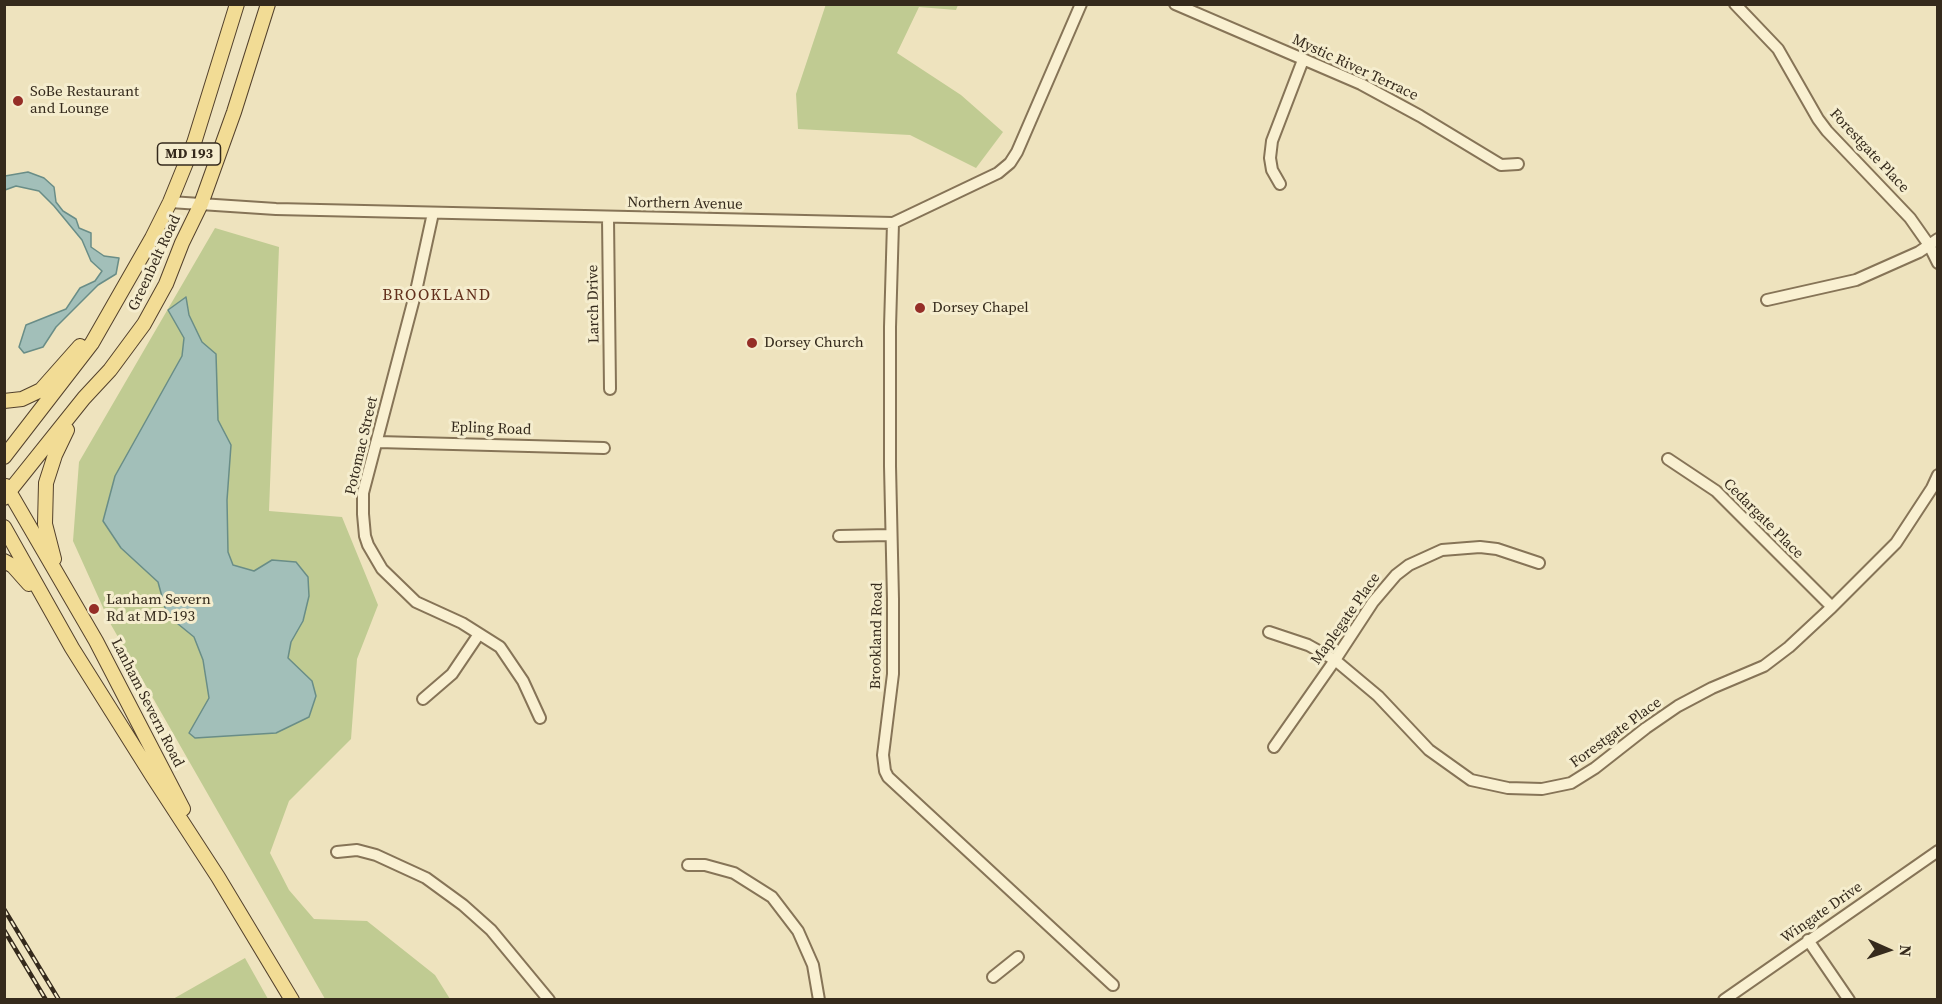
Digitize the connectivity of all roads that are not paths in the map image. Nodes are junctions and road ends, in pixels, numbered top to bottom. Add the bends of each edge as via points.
1 (237, 4) edge
2 (268, 4) edge
3 (1082, 4) edge
4 (1175, 4) edge
5 (1735, 4) edge
6 (1303, 60) junction
7 (1518, 164) dead end
8 (1280, 184) dead end
9 (170, 202) junction
10 (201, 204) junction
11 (433, 213) junction
12 (608, 218) junction
13 (892, 224) junction
14 (1933, 242) edge
15 (1938, 263) edge
16 (121, 296) junction
17 (1767, 300) dead end
18 (110, 370) junction
19 (610, 389) dead end
20 (4, 401) edge
21 (378, 442) junction
22 (604, 448) dead end
23 (4, 457) edge
24 (1668, 459) dead end
25 (1938, 475) edge
26 (6, 491) edge
27 (4, 527) edge
28 (890, 535) junction
29 (839, 536) dead end
30 (4, 561) edge
31 (1539, 563) dead end
32 (1832, 607) junction
33 (1269, 632) dead end
34 (479, 634) junction
35 (96, 640) junction
36 (72, 648) junction
37 (1335, 660) junction
38 (423, 699) dead end
39 (540, 718) dead end
40 (1274, 747) dead end
41 (1938, 851) edge
42 (337, 852) dead end
43 (688, 865) dead end
44 (218, 877) junction
45 (1808, 940) junction
46 (1018, 957) dead end
47 (993, 977) dead end
48 (1113, 985) dead end
49 (292, 999) edge
50 (549, 999) edge
51 (819, 999) edge
52 (1724, 999) edge
53 (1849, 999) edge

1 - 9 main road, Greenbelt Road / MD 193 via 194,143
2 - 10 main road, Greenbelt Road / MD 193
3 - 13 street, Northern Avenue via 1010,163 998,173
4 - 6 street, Mystic River Terrace
5 - 14 street, Forestgate Place via 1778,49 1827,131
6 - 7 street, Mystic River Terrace via 1361,84 1501,165
6 - 8 street via 1272,141 1272,170
9 - 10 street, Northern Avenue
9 - 16 main road, Greenbelt Road / MD 193
10 - 11 street, Northern Avenue
10 - 18 main road, Greenbelt Road / MD 193 via 166,284 144,324
11 - 12 street, Northern Avenue
11 - 21 street, Potomac Street
12 - 13 street, Northern Avenue
12 - 19 street, Larch Drive
13 - 28 street, Brookland Road
14 - 15 street, Forestgate Place
14 - 17 street via 1856,280
16 - 20 main road via 41,390 22,399
16 - 23 main road, Greenbelt Road / MD 193 via 93,344
18 - 26 main road, Greenbelt Road / MD 193
18 - 35 main road via 60,442 49,470 45,496 45,524 52,556
21 - 22 street, Epling Road
21 - 34 street, Potomac Street via 363,493 368,545 382,569 416,602
24 - 32 street, Cedargate Place via 1716,492
25 - 32 street, Forestgate Place via 1896,543
26 - 35 main road, Lanham Severn Road
27 - 36 main road, Lanham Severn Road
28 - 29 street
28 - 48 street, Brookland Road via 893,674 883,755 885,771
30 - 36 main road via 23,575
31 - 37 street, Maplegate Place via 1480,547 1442,550 1425,557 1395,575
32 - 37 street, Forestgate Place via 1764,666 1678,706 1581,778 1542,789 1487,785 1463,776
33 - 37 street, Forestgate Place via 1308,645
34 - 38 street via 452,674
34 - 39 street, Potomac Street via 500,647 523,681
35 - 44 main road, Lanham Severn Road
36 - 44 main road, Lanham Severn Road
37 - 40 street, Maplegate Place
41 - 45 street, Wingate Drive
42 - 50 street via 357,850 376,855 426,878 491,930
43 - 51 street via 734,873 776,902 798,931 807,951
44 - 49 main road, Lanham Severn Road
45 - 52 street, Wingate Drive
45 - 53 street
46 - 47 street

